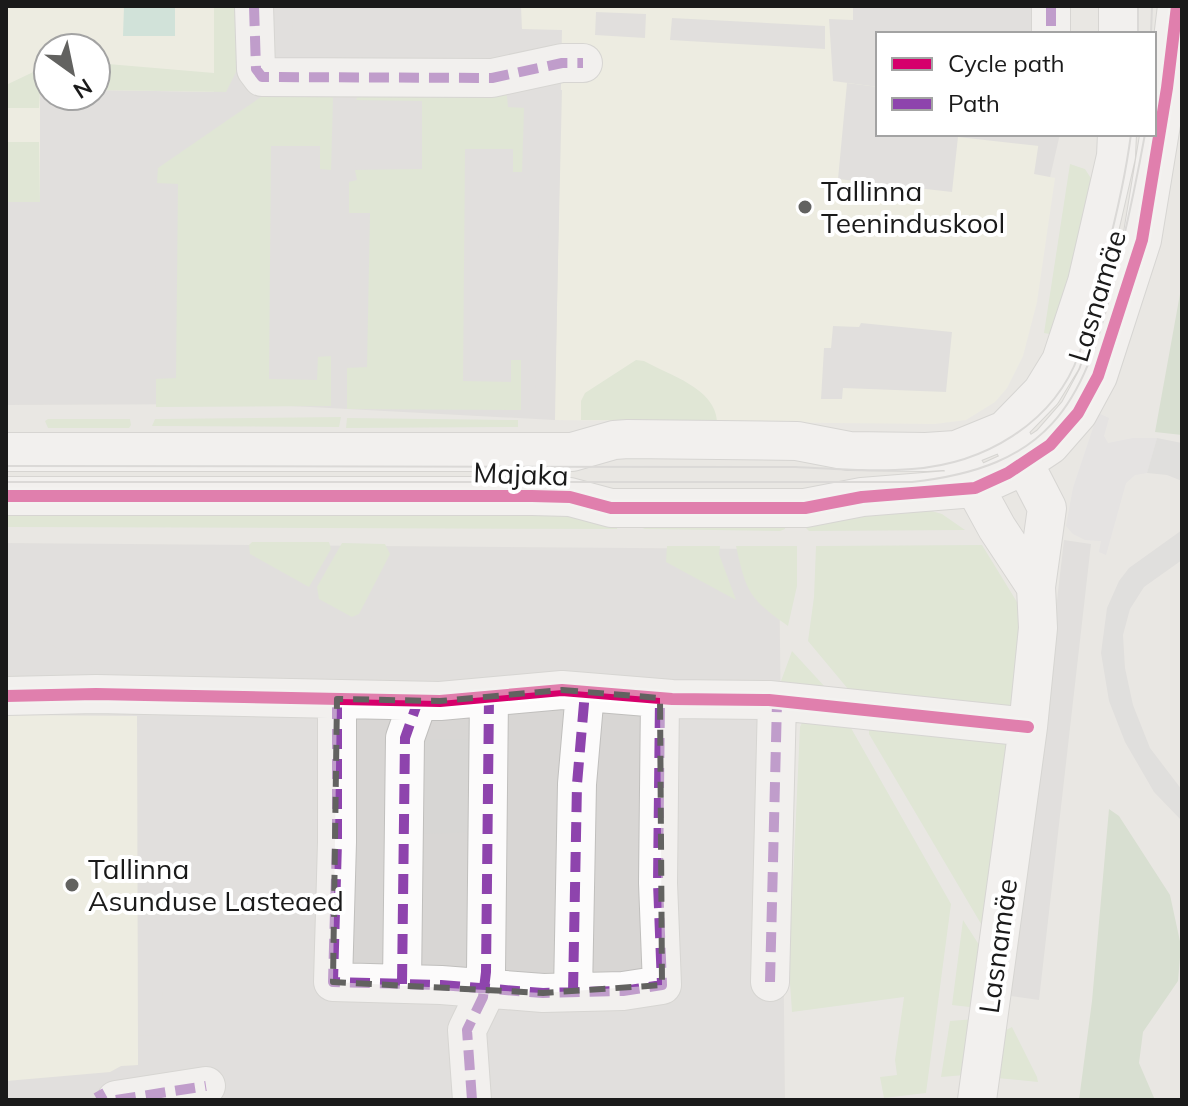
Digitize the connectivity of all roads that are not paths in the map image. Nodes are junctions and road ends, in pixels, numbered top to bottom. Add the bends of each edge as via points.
1 (254, 6) edge
2 (1051, 6) edge
3 (1118, 6) edge
4 (1177, 6) edge
5 (1051, 32) edge
6 (1118, 32) edge
7 (583, 63) dead end
8 (1156, 116) edge
9 (1134, 136) edge
10 (1153, 136) edge
11 (1116, 145) edge
12 (1005, 430) junction
13 (956, 450) junction
14 (6, 452) edge
15 (1026, 462) junction
16 (975, 488) junction
17 (6, 496) edge
18 (1036, 587) junction
19 (585, 692) junction
20 (6, 696) edge
21 (489, 697) junction
22 (660, 698) junction
23 (337, 699) junction
24 (418, 701) junction
25 (777, 702) junction
26 (1028, 727) junction
27 (770, 982) dead end
28 (402, 984) junction
29 (484, 987) junction
30 (573, 992) junction
31 (206, 1086) dead end
32 (106, 1097) edge
33 (472, 1100) edge
34 (977, 1100) edge

1 - 7 street via 256,69 262,77 492,78
2 - 5 street
3 - 6 street
4 - 8 street, Lasnamäe
9 - 11 street
10 - 15 street, Lasnamäe via 1142,240 1098,376 1078,413 1050,445
11 - 12 street, Lasnamäe via 1087,282 1061,361 1042,392
12 - 13 street, Majaka
12 - 15 street, Lasnamäe
13 - 14 street, Majaka via 876,453 797,441 628,439 572,452
13 - 16 street
15 - 16 street, Majaka
15 - 18 street, Lasnamäe via 1047,508
16 - 17 street, Majaka via 862,497 795,509 611,508 570,497 532,496
16 - 18 street
18 - 26 street, Lasnamäe via 1038,628
19 - 21 street
19 - 22 street
19 - 30 street via 577,784
20 - 23 street
21 - 24 street
21 - 29 street
22 - 25 street
22 - 30 street via 662,985
23 - 24 street
23 - 28 street via 333,982
24 - 28 street via 405,738
25 - 26 street
25 - 27 street
26 - 34 street, Lasnamäe
28 - 29 street
29 - 30 street
29 - 33 street via 467,1030
31 - 32 street

